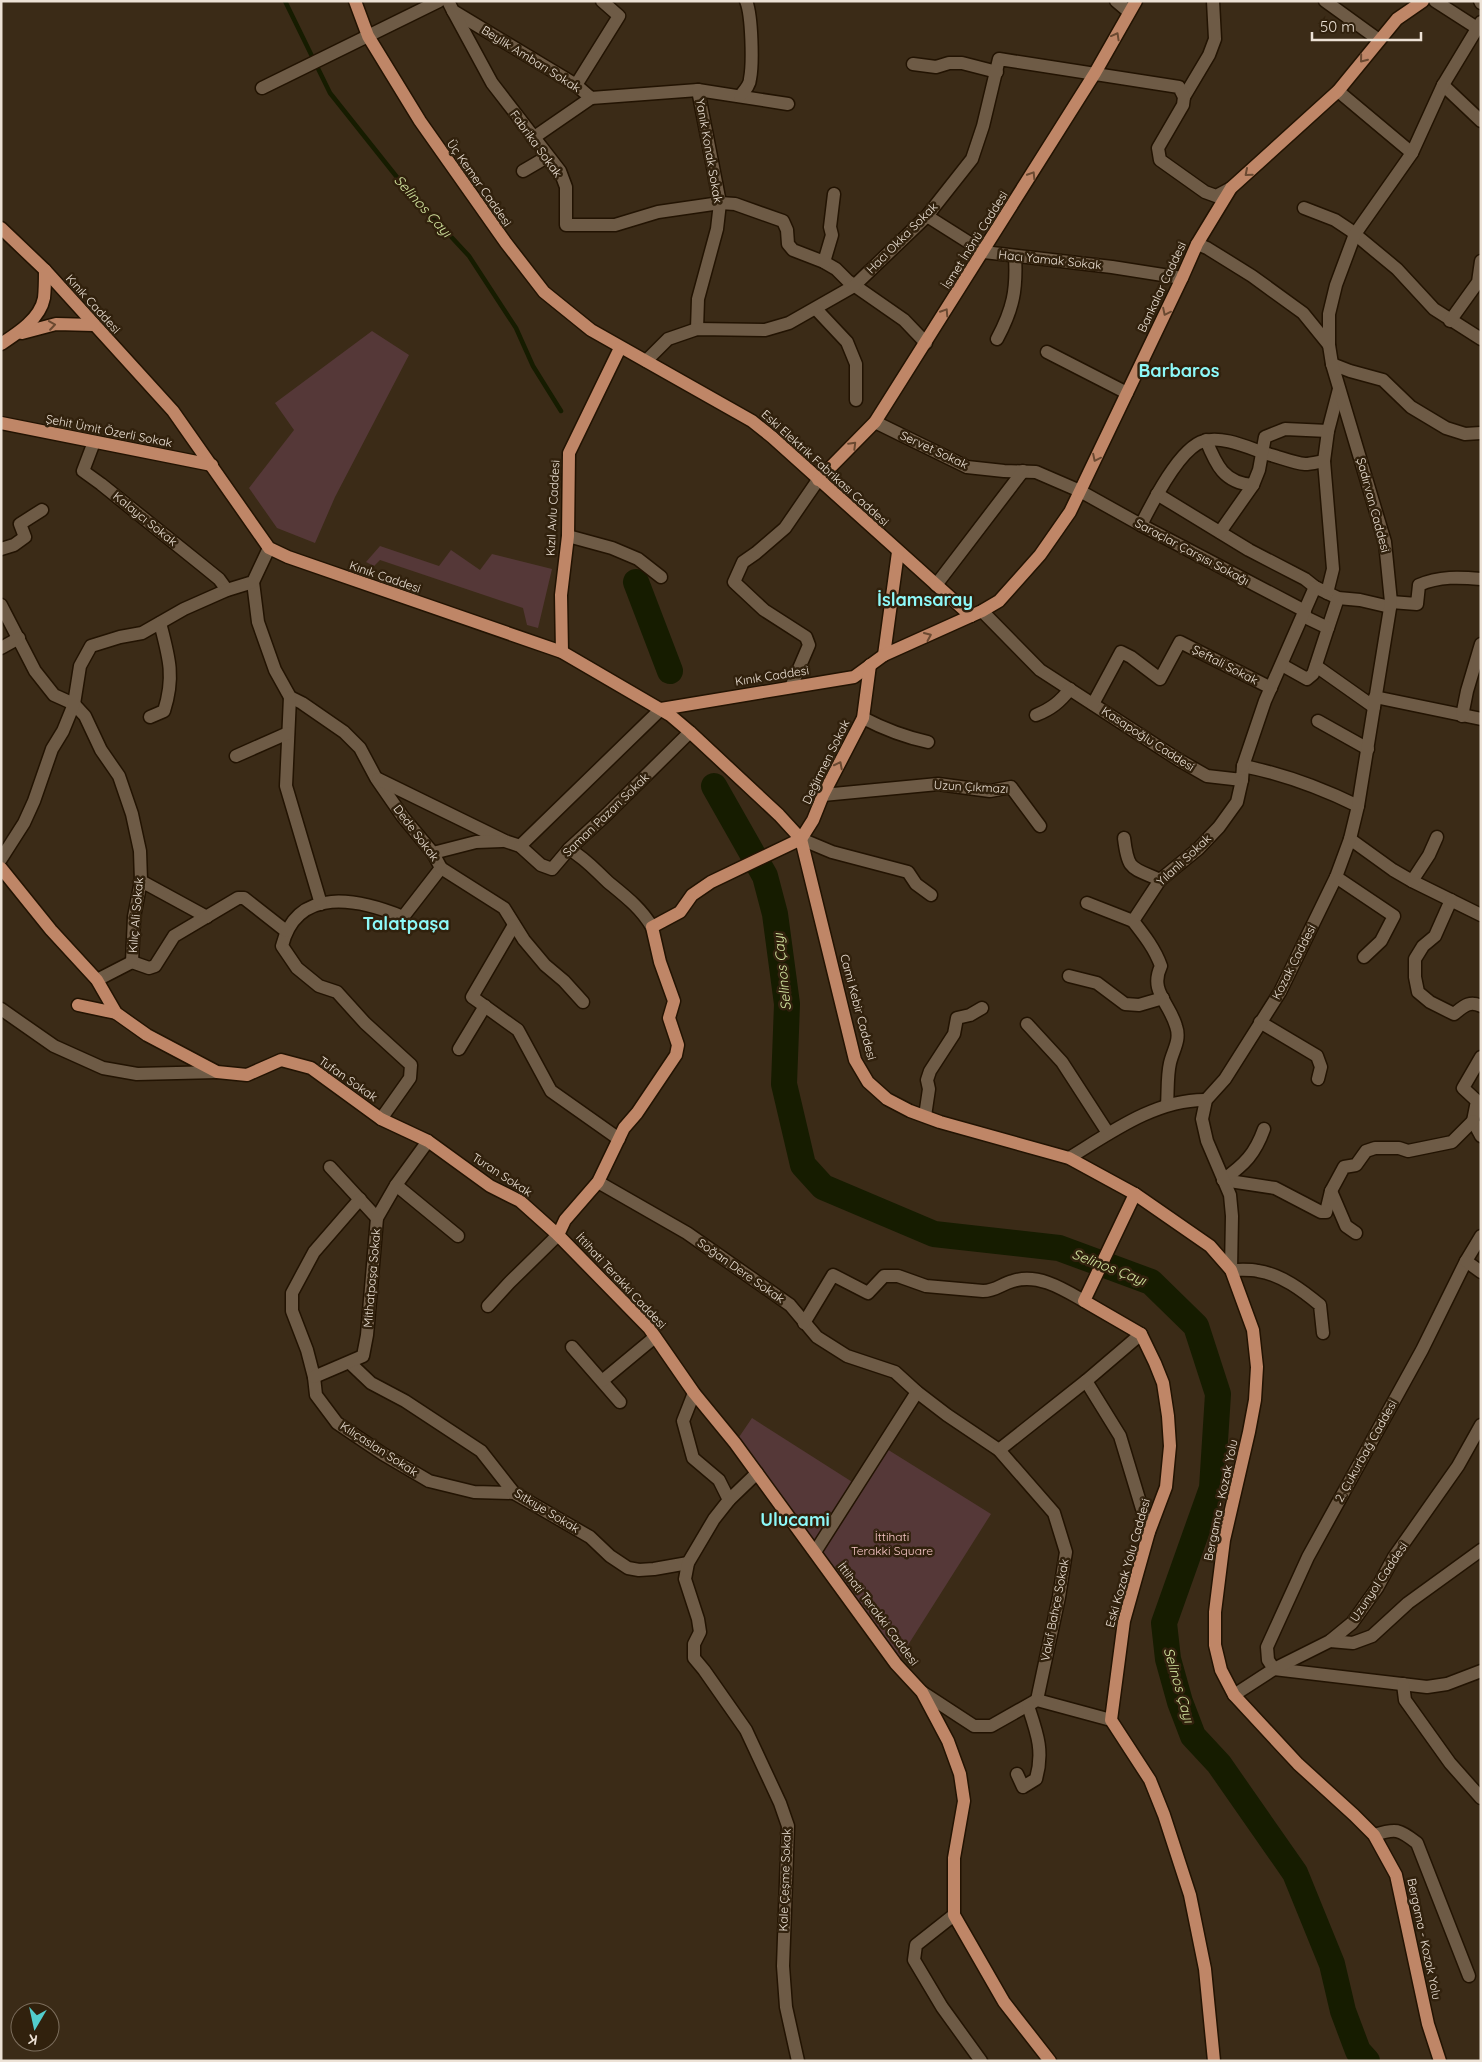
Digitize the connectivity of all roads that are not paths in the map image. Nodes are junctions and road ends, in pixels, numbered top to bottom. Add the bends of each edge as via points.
1 (356, 1) edge
2 (439, 1) edge
3 (602, 1) edge
4 (1116, 1) edge
5 (1213, 1) edge
6 (1325, 1) edge
7 (1423, 1) edge
8 (1436, 1) edge
9 (749, 3) edge
10 (451, 6) edge
11 (1132, 7) edge
12 (1479, 25) edge
13 (368, 36) junction
14 (1379, 40) junction
15 (913, 64) dead end
16 (997, 72) junction
17 (1095, 74) junction
18 (576, 85) junction
19 (1443, 85) junction
20 (262, 88) dead end
21 (698, 90) junction
22 (1338, 92) junction
23 (740, 96) junction
24 (1184, 97) junction
25 (590, 98) junction
26 (788, 104) dead end
27 (1481, 121) edge
28 (533, 138) junction
29 (1412, 153) junction
30 (547, 156) junction
31 (523, 171) dead end
32 (1231, 188) junction
33 (834, 194) dead end
34 (720, 203) junction
35 (1304, 208) dead end
36 (927, 216) junction
37 (1, 228) edge
38 (1355, 234) junction
39 (1197, 244) junction
40 (984, 252) junction
41 (1015, 256) junction
42 (1481, 261) edge
43 (824, 262) junction
44 (44, 270) junction
45 (1182, 278) junction
46 (854, 286) junction
47 (816, 309) junction
48 (1450, 321) junction
49 (94, 325) junction
50 (697, 328) junction
51 (12, 337) junction
52 (997, 339) dead end
53 (1481, 339) edge
54 (926, 343) junction
55 (1, 344) edge
56 (1329, 345) junction
57 (620, 348) junction
58 (1047, 352) dead end
59 (646, 361) junction
60 (1332, 364) junction
61 (1340, 388) junction
62 (1127, 393) junction
63 (856, 400) dead end
64 (875, 422) junction
65 (1, 423) edge
66 (1328, 432) junction
67 (1481, 433) edge
68 (1206, 440) junction
69 (94, 442) junction
70 (1262, 452) junction
71 (1324, 461) junction
72 (212, 465) junction
73 (1023, 471) junction
74 (818, 480) junction
75 (1253, 485) junction
76 (1080, 491) junction
77 (1157, 494) junction
78 (42, 510) dead end
79 (1141, 525) junction
80 (1220, 532) junction
81 (568, 536) junction
82 (1, 548) edge
83 (269, 548) junction
84 (898, 552) junction
85 (661, 577) dead end
86 (1481, 580) edge
87 (253, 582) junction
88 (936, 585) junction
89 (227, 590) junction
90 (1326, 593) junction
91 (1, 605) edge
92 (1391, 605) junction
93 (1304, 613) junction
94 (976, 614) junction
95 (160, 623) junction
96 (1328, 628) junction
97 (19, 638) junction
98 (1481, 644) edge
99 (1, 648) edge
100 (562, 652) junction
101 (884, 655) junction
102 (870, 665) junction
103 (1282, 665) junction
104 (1316, 666) junction
105 (791, 687) junction
106 (1271, 688) junction
107 (1070, 689) junction
108 (290, 698) junction
109 (1375, 702) junction
110 (74, 704) junction
111 (1093, 704) junction
112 (661, 709) junction
113 (1036, 715) dead end
114 (1462, 716) junction
115 (150, 717) dead end
116 (863, 718) junction
117 (1481, 718) edge
118 (1318, 722) dead end
119 (690, 732) junction
120 (288, 733) junction
121 (928, 742) dead end
122 (1368, 749) junction
123 (236, 756) dead end
124 (1243, 766) junction
125 (376, 778) junction
126 (1242, 780) junction
127 (823, 795) junction
128 (1358, 806) junction
129 (1040, 826) dead end
130 (1437, 837) dead end
131 (1124, 838) dead end
132 (801, 839) junction
133 (1350, 839) junction
134 (505, 841) junction
135 (520, 846) junction
136 (569, 848) junction
137 (433, 853) junction
138 (1, 859) edge
139 (1, 868) edge
140 (440, 868) junction
141 (1336, 877) junction
142 (1160, 880) junction
143 (141, 881) junction
144 (1412, 882) junction
145 (931, 895) dead end
146 (1451, 900) junction
147 (1087, 903) dead end
148 (321, 904) junction
149 (1481, 915) edge
150 (207, 917) junction
151 (1133, 921) junction
152 (514, 924) junction
153 (652, 927) junction
154 (286, 932) junction
155 (1364, 957) dead end
156 (132, 962) junction
157 (1069, 976) dead end
158 (98, 980) junction
159 (1164, 998) junction
160 (583, 1002) dead end
161 (78, 1005) dead end
162 (485, 1006) junction
163 (1481, 1006) edge
164 (982, 1008) dead end
165 (1, 1009) edge
166 (116, 1012) junction
167 (1260, 1022) junction
168 (1026, 1024) dead end
169 (459, 1049) dead end
170 (1481, 1057) edge
171 (217, 1072) junction
172 (1318, 1079) dead end
173 (1206, 1100) junction
174 (1166, 1105) junction
175 (925, 1116) junction
176 (380, 1119) junction
177 (1473, 1121) junction
178 (1264, 1129) dead end
179 (1108, 1133) junction
180 (1481, 1136) edge
181 (619, 1139) junction
182 (428, 1141) junction
183 (1069, 1158) junction
184 (330, 1167) dead end
185 (1223, 1180) junction
186 (598, 1182) junction
187 (396, 1185) junction
188 (1331, 1192) junction
189 (1135, 1194) junction
190 (360, 1199) junction
191 (377, 1218) junction
192 (1356, 1233) dead end
193 (558, 1235) junction
194 (458, 1236) dead end
195 (1481, 1236) edge
196 (1466, 1261) junction
197 (1231, 1270) junction
198 (1481, 1272) edge
199 (1084, 1301) junction
200 (488, 1306) dead end
201 (804, 1323) junction
202 (1141, 1334) junction
203 (1323, 1334) dead end
204 (655, 1337) junction
205 (572, 1347) dead end
206 (350, 1363) junction
207 (314, 1377) junction
208 (602, 1381) junction
209 (1086, 1381) junction
210 (916, 1392) junction
211 (694, 1393) junction
212 (620, 1402) dead end
213 (1481, 1425) edge
214 (1000, 1450) junction
215 (757, 1473) junction
216 (514, 1493) junction
217 (729, 1500) junction
218 (1149, 1532) junction
219 (1481, 1550) edge
220 (814, 1552) junction
221 (688, 1563) junction
222 (1330, 1641) junction
223 (1274, 1669) junction
224 (1481, 1671) edge
225 (1403, 1684) junction
226 (922, 1692) junction
227 (1234, 1695) junction
228 (1032, 1703) junction
229 (1111, 1720) junction
230 (1017, 1774) dead end
231 (1481, 1798) edge
232 (1374, 1835) junction
233 (954, 1915) junction
234 (1469, 1976) dead end
235 (798, 2061) edge
236 (981, 2061) edge
237 (1050, 2061) edge
238 (1214, 2061) edge
239 (1440, 2061) edge

1 - 13 main road, Üç Kemer Caddesi
2 - 13 street
3 - 18 street via 619,16
4 - 11 street
5 - 24 street via 1215,39
6 - 14 street
7 - 14 main road, Bankalar Caddesi via 1397,19
8 - 12 street
9 - 23 street via 750,81
10 - 18 street, Beylik Ambarı Sokak
10 - 28 street, Fabrika Sokak via 492,83
17 -> 11 main road, İsmet İnönü Caddesi
12 - 19 street, Şadırvan Caddesi
13 - 20 street
13 - 57 main road, Üç Kemer Caddesi via 431,138 528,274 544,292
14 -> 22 main road, Bankalar Caddesi
15 - 16 street via 936,67 962,63
16 - 17 street via 999,59
16 - 36 street, Hacı Okka Sokak via 972,159
17 - 24 street via 1179,87
40 -> 17 main road, İsmet İnönü Caddesi
18 - 25 street, Beylik Ambarı Sokak
19 - 27 street
19 - 29 street, Şadırvan Caddesi
21 - 23 street, Beylik Ambarı Sokak
21 - 25 street, Beylik Ambarı Sokak
21 - 34 street, Yanık Konak Sokak
22 - 29 street
22 -> 32 main road, Bankalar Caddesi
23 - 26 street, Beylik Ambarı Sokak
24 - 32 street via 1183,105 1158,148 1160,160 1205,192 1216,196
25 - 28 street
28 - 30 street, Fabrika Sokak
29 - 38 street, Şadırvan Caddesi
30 - 31 street
30 - 34 street, Fabrika Sokak via 560,171 566,187 566,225 615,225 658,212
32 - 39 main road, Bankalar Caddesi
33 - 43 street via 832,235
34 - 43 street via 735,204 783,221 788,244 793,250
34 - 50 street, Yanık Konak Sokak via 717,229 698,299
35 - 38 street via 1334,220
36 - 40 street, Hacı Yamak Sokak
36 - 46 street, Hacı Okka Sokak
37 - 44 main road, Kınık Caddesi
38 - 48 street via 1397,269 1434,309
38 - 56 street, Şadırvan Caddesi via 1329,314
39 - 45 main road, Bankalar Caddesi
39 - 56 street via 1252,276 1303,313
40 - 41 street, Hacı Yamak Sokak
54 -> 40 main road, İsmet İnönü Caddesi
41 - 45 street, Hacı Yamak Sokak
41 - 52 street via 1014,300
42 - 48 street via 1478,282
43 - 46 street
44 - 49 main road, Kınık Caddesi
44 - 51 main road via 44,300 33,319
45 -> 62 main road, Bankalar Caddesi
46 - 47 street, Hacı Okka Sokak
46 - 54 street via 904,320
47 - 50 street, Hacı Okka Sokak via 789,323 765,330
47 - 63 street via 847,342 856,364
48 - 53 street
51 -> 49 main road via 56,324
49 - 72 main road, Kınık Caddesi via 173,411
50 - 59 street via 668,339
51 - 55 main road
54 - 64 main road, İsmet İnönü Caddesi
56 - 60 street, Şadırvan Caddesi
57 - 59 main road, Eski Elektrik Fabrikası Caddesi
57 - 81 main road, Kızıl Avlu Caddesi via 569,454
58 - 62 street
59 - 74 main road, Eski Elektrik Fabrikası Caddesi via 752,421
60 - 61 street, Şadırvan Caddesi
60 - 67 street via 1383,380 1411,407 1446,428 1464,434
61 - 66 street
61 - 92 street, Şadırvan Caddesi via 1385,542
62 -> 76 main road, Bankalar Caddesi
64 - 73 street, Servet Sokak via 967,467
74 -> 64 main road, İsmet İnönü Caddesi
65 - 69 main road, Şehit Ümit Özerli Sokak
66 - 70 street via 1284,429 1265,437
66 - 71 street
68 - 70 street via 1238,443
68 - 75 street via 1218,467 1232,479
68 - 77 street via 1195,445 1181,459
69 - 72 main road, Şehit Ümit Özerli Sokak
69 - 89 street, Kalaycı Sokak via 83,471 219,579
70 - 71 street via 1306,464
70 - 75 street
71 - 90 street via 1333,569
72 - 83 main road, Kınık Caddesi
73 - 76 street, Servet Sokak via 1036,472
73 - 88 street
74 - 84 main road, Eski Elektrik Fabrikası Caddesi
74 - 105 street via 785,528 743,562 734,582 764,610 806,637 809,645
75 - 80 street
76 - 79 street, Saraçlar Çarşısı Sokağı
76 - 94 main road, Bankalar Caddesi via 1070,512 1040,555 999,601
77 - 79 street
77 - 80 street
78 - 82 street via 20,524 24,537 14,545
79 - 93 street, Saraçlar Çarşısı Sokağı
80 - 90 street
81 - 85 street via 638,559
81 - 100 main road, Kızıl Avlu Caddesi via 561,595
83 - 87 street
83 - 100 main road, Kınık Caddesi
84 - 88 main road, Eski Elektrik Fabrikası Caddesi
84 - 101 main road
86 - 92 street via 1445,578 1428,581 1419,585 1417,604
87 - 89 street
87 - 108 street via 258,622 275,670
88 - 94 main road, Eski Elektrik Fabrikası Caddesi
89 - 95 street
90 - 92 street
90 - 93 street
90 - 96 street
91 - 97 street
92 - 109 street, Şadırvan Caddesi
93 - 96 street, Saraçlar Çarşısı Sokağı
93 - 103 street
101 -> 94 main road, Kınık Caddesi
94 - 107 street, Kasapoğlu Caddesi via 1040,670
95 - 110 street via 142,633 91,646 80,666
95 - 115 street via 171,680 164,711
96 - 104 street
97 - 99 street
97 - 110 street via 35,671 54,695
98 - 114 street
100 - 112 main road, Kınık Caddesi
101 - 102 main road, Kınık Caddesi
102 - 105 main road, Kınık Caddesi via 854,677
102 - 116 main road, Değirmen Sokak
103 - 104 street via 1307,679
103 - 106 street
104 - 109 street
105 - 112 main road, Kınık Caddesi
106 - 111 street, Şeftali Sokak via 1180,642 1160,679 1121,652
106 - 124 street
107 - 111 street, Kasapoğlu Caddesi
107 - 113 street via 1059,703
108 - 120 street
108 - 125 street, Dede Sokak via 344,732 360,748
109 - 114 street
109 - 122 street, Kozak Caddesi
110 - 138 street via 52,749 24,823
110 - 143 street, Kılıç Ali Sokak via 85,716 101,750 119,776 140,852
111 - 126 street, Kasapoğlu Caddesi via 1207,776
112 - 119 main road, Cami Kebir Caddesi
112 - 135 street
114 - 117 street
116 - 121 street via 879,727
127 -> 116 main road, Değirmen Sokak
118 - 122 street
119 - 132 main road, Cami Kebir Caddesi
119 - 136 street, Saman Pazarı Sokak
120 - 123 street
120 - 148 street via 286,786
122 - 128 street, Kozak Caddesi
124 - 126 street
124 - 128 street via 1276,773 1325,790
125 - 134 street
125 - 137 street, Dede Sokak
126 - 142 street, Yılanlı Sokak via 1237,802 1219,827
127 - 129 street, Uzun Çıkmazı via 938,784 990,791 1011,787
127 - 132 main road, Değirmen Sokak
128 - 133 street, Kozak Caddesi
130 - 144 street
131 - 142 street via 1127,860 1133,868
132 - 145 street via 832,852 908,872 916,884
132 - 153 main road via 717,878 692,895 680,912
132 - 175 main road, Cami Kebir Caddesi via 855,1060 868,1082 887,1098
133 - 141 street, Kozak Caddesi
133 - 144 street
134 - 135 street
134 - 137 street via 476,842
135 - 136 street, Saman Pazarı Sokak via 552,870
136 - 153 street via 631,900
137 - 140 street, Dede Sokak
139 - 158 main road, Tufan Sokak via 50,930
140 - 148 street, Dede Sokak via 403,917 344,900
140 - 152 street via 504,908
141 - 155 street via 1394,916 1381,941
141 - 167 street, Kozak Caddesi via 1280,992
142 - 151 street, Yılanlı Sokak
143 - 150 street
143 - 156 street, Kılıç Ali Sokak via 134,917
144 - 146 street
146 - 149 street
146 - 163 street via 1435,936 1415,959 1418,992 1454,1014 1468,1004
147 - 151 street
148 - 154 street, Dede Sokak via 304,911
150 - 154 street via 238,898 244,898
150 - 156 street via 174,936 154,966 149,968
151 - 159 street via 1158,956 1161,966 1156,975 1156,987
152 - 160 street via 545,966 564,980
152 - 162 street via 472,997
153 - 181 main road via 674,1001 669,1018 678,1045 676,1055
154 - 176 street via 282,946 297,968 319,986 337,992 411,1065 410,1078
156 - 158 street
157 - 159 street via 1097,983 1126,1004 1139,1005
158 - 166 main road, Tufan Sokak
159 - 174 street via 1177,1026 1178,1036 1176,1051 1170,1061
161 - 166 main road, Tufan Sokak
162 - 169 street
162 - 181 street via 518,1030 551,1090
164 - 175 street via 957,1018 954,1034 927,1080
165 - 171 street via 54,1046 103,1068 137,1074
166 - 171 main road, Tufan Sokak via 147,1035
167 - 172 street via 1317,1056 1320,1067
167 - 173 street, Kozak Caddesi via 1225,1078
168 - 179 street via 1062,1062
170 - 177 street via 1463,1088 1476,1101
171 - 176 main road, Tufan Sokak via 247,1075 281,1060 311,1068
173 - 174 street
173 - 185 street via 1202,1119
174 - 179 street
175 - 183 main road, Cami Kebir Caddesi
176 - 182 main road, Tufan Sokak
177 - 180 street
177 - 188 street via 1452,1142 1408,1151 1387,1147 1366,1151 1356,1165 1344,1167
178 - 185 street via 1252,1156
179 - 183 street
181 - 186 main road
182 - 187 street, Mithatpaşa Sokak
182 - 193 main road, Turan Sokak via 490,1186 520,1201
183 - 189 main road, Cami Kebir Caddesi
184 - 190 street
185 - 188 street via 1275,1188 1321,1212 1326,1212
185 - 197 street via 1230,1195 1232,1216
186 - 193 main road via 565,1220
186 - 201 street, Soğan Dere Sokak via 687,1233 790,1305
187 - 191 street, Mithatpaşa Sokak
187 - 194 street
188 - 192 street via 1346,1226
189 - 197 main road, Bergama - Kozak Yolu via 1210,1246
189 - 199 main road
190 - 191 street
190 - 207 street, Kılıçaslan Sokak via 314,1252 292,1293 292,1311
191 - 206 street, Mithatpaşa Sokak via 367,1335 363,1356
193 - 200 street
193 - 204 main road, İttihati Terakki Caddesi
195 - 196 street, 2. Çukurbağ Caddesi
196 - 198 street
196 - 223 street, 2. Çukurbağ Caddesi via 1422,1350 1308,1557 1267,1647 1268,1660
197 - 203 street via 1260,1271 1307,1294 1320,1305
197 - 227 main road, Bergama - Kozak Yolu via 1253,1330 1257,1367 1255,1400 1224,1540 1215,1612 1215,1644 1221,1670
199 - 201 street via 1060,1287 1034,1279 1016,1280 993,1291 983,1291 926,1286 898,1276 884,1276 868,1293 833,1275
199 - 202 main road
201 - 210 street, Soğan Dere Sokak via 817,1337 846,1356 895,1372
202 - 209 street
202 - 218 main road, Eski Kozak Yolu Caddesi via 1163,1383 1170,1446 1166,1487
204 - 208 street
204 - 211 main road, İttihati Terakki Caddesi
205 - 208 street
206 - 207 street
206 - 216 street, Sıtkıye Sokak via 371,1383 405,1401 481,1451
207 - 216 street, Kılıçaslan Sokak via 316,1395 337,1423 414,1472 430,1481 474,1492
208 - 212 street
209 - 214 street
209 - 218 street via 1120,1436
210 - 214 street, Soğan Dere Sokak
210 - 220 street
211 - 215 main road, İttihati Terakki Caddesi
211 - 217 street via 683,1421 693,1458 719,1480
213 - 222 street, Uzunyol Caddesi via 1458,1466 1362,1609 1352,1623
214 - 228 street, Vakıf Bahçe Sokak via 1054,1514 1066,1552 1059,1597
215 - 217 street, Kale Çeşme Sokak
215 - 220 main road, İttihati Terakki Caddesi
216 - 221 street, Sıtkıye Sokak via 590,1538 628,1568 654,1569
217 - 221 street, Kale Çeşme Sokak via 714,1518
218 - 229 main road, Eski Kozak Yolu Caddesi via 1124,1622
219 - 222 street via 1408,1603 1372,1636 1353,1643
220 - 226 main road, İttihati Terakki Caddesi via 896,1664
221 - 235 street, Kale Çeşme Sokak via 685,1580 700,1632 694,1644 694,1658 746,1730 788,1826 783,1966 786,2007
222 - 223 street, Uzunyol Caddesi
223 - 225 street
223 - 227 street, Uzunyol Caddesi
224 - 225 street via 1447,1684 1427,1687
225 - 231 street via 1405,1700 1450,1763
226 - 228 street via 974,1726 991,1726
226 - 233 main road, İttihati Terakki Caddesi via 948,1741 960,1774 964,1801 954,1858
227 - 232 main road, Bergama - Kozak Yolu via 1298,1764
228 - 229 street
228 - 230 street via 1040,1763 1036,1779 1023,1787
229 - 238 main road via 1150,1780 1190,1895 1204,1969
232 - 234 street via 1391,1830 1402,1832 1417,1844
232 - 239 main road, Bergama - Kozak Yolu via 1396,1875 1428,2024
233 - 236 street via 916,1946 914,1960 942,2007
233 - 237 main road, İttihati Terakki Caddesi via 1004,2002

